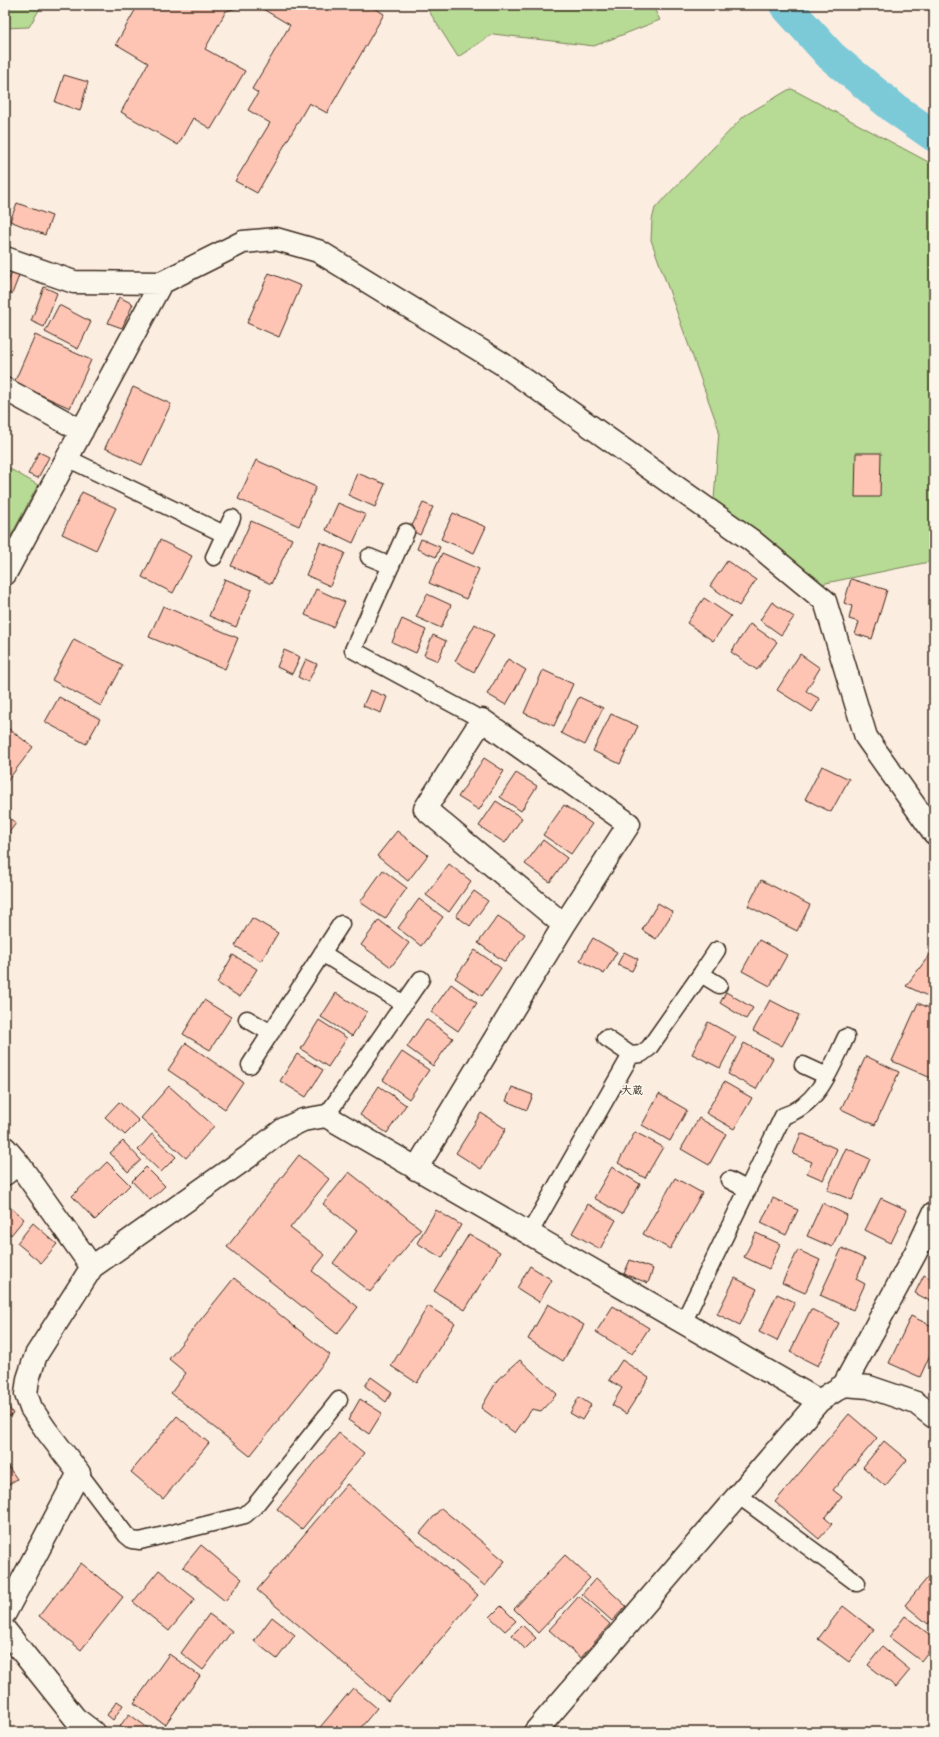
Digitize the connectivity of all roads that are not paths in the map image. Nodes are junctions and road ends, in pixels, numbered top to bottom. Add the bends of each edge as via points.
1 (5, 258) edge
2 (161, 283) junction
3 (5, 389) edge
4 (82, 431) junction
5 (67, 458) junction
6 (232, 518) dead end
7 (406, 532) dead end
8 (224, 534) junction
9 (214, 557) dead end
10 (369, 557) dead end
11 (391, 566) junction
12 (5, 574) edge
13 (482, 720) junction
14 (934, 833) edge
15 (341, 924) dead end
16 (564, 925) junction
17 (717, 950) dead end
18 (322, 953) junction
19 (701, 974) junction
20 (421, 979) dead end
21 (719, 985) dead end
22 (404, 1004) junction
23 (247, 1019) dead end
24 (271, 1033) junction
25 (846, 1037) dead end
26 (606, 1038) dead end
27 (632, 1055) junction
28 (250, 1065) dead end
29 (803, 1065) dead end
30 (827, 1076) junction
31 (326, 1116) junction
32 (9, 1161) edge
33 (416, 1169) junction
34 (729, 1180) dead end
35 (748, 1190) junction
36 (934, 1213) edge
37 (529, 1234) junction
38 (92, 1267) junction
39 (683, 1323) junction
40 (844, 1385) junction
41 (339, 1400) dead end
42 (819, 1401) junction
43 (934, 1417) edge
44 (79, 1473) junction
45 (738, 1495) junction
46 (858, 1582) dead end
47 (5, 1612) edge
48 (5, 1630) edge
49 (94, 1732) edge
50 (535, 1732) edge

1 - 2 street via 74,282
2 - 4 street
2 - 14 street via 243,242 276,239 318,251 501,363 744,536 826,601 866,737
3 - 4 street
4 - 5 street
5 - 8 lane
5 - 12 street
6 - 8 lane
7 - 11 lane
8 - 9 lane
10 - 11 lane
11 - 13 lane via 353,650
13 - 16 street via 425,809
13 - 16 street via 629,824
15 - 18 lane
16 - 33 street
17 - 19 lane
18 - 22 lane
18 - 24 lane
19 - 21 lane
19 - 27 lane via 649,1048 641,1054
20 - 22 lane
22 - 31 lane
23 - 24 lane
24 - 28 lane
25 - 30 lane
26 - 27 lane
27 - 37 lane
29 - 30 lane
30 - 35 lane via 818,1092 804,1106 794,1113 783,1116
31 - 33 street
31 - 38 street via 303,1120 284,1129
32 - 38 street
33 - 37 street
34 - 35 lane
35 - 39 lane
36 - 40 street via 916,1252
37 - 39 street
38 - 44 street via 36,1355 26,1394 31,1408
39 - 42 street
40 - 42 street
40 - 43 street via 869,1387 916,1403
41 - 44 lane via 245,1515 140,1542 132,1540
42 - 45 street
44 - 47 street
45 - 46 lane
45 - 50 street
48 - 49 street via 75,1718

